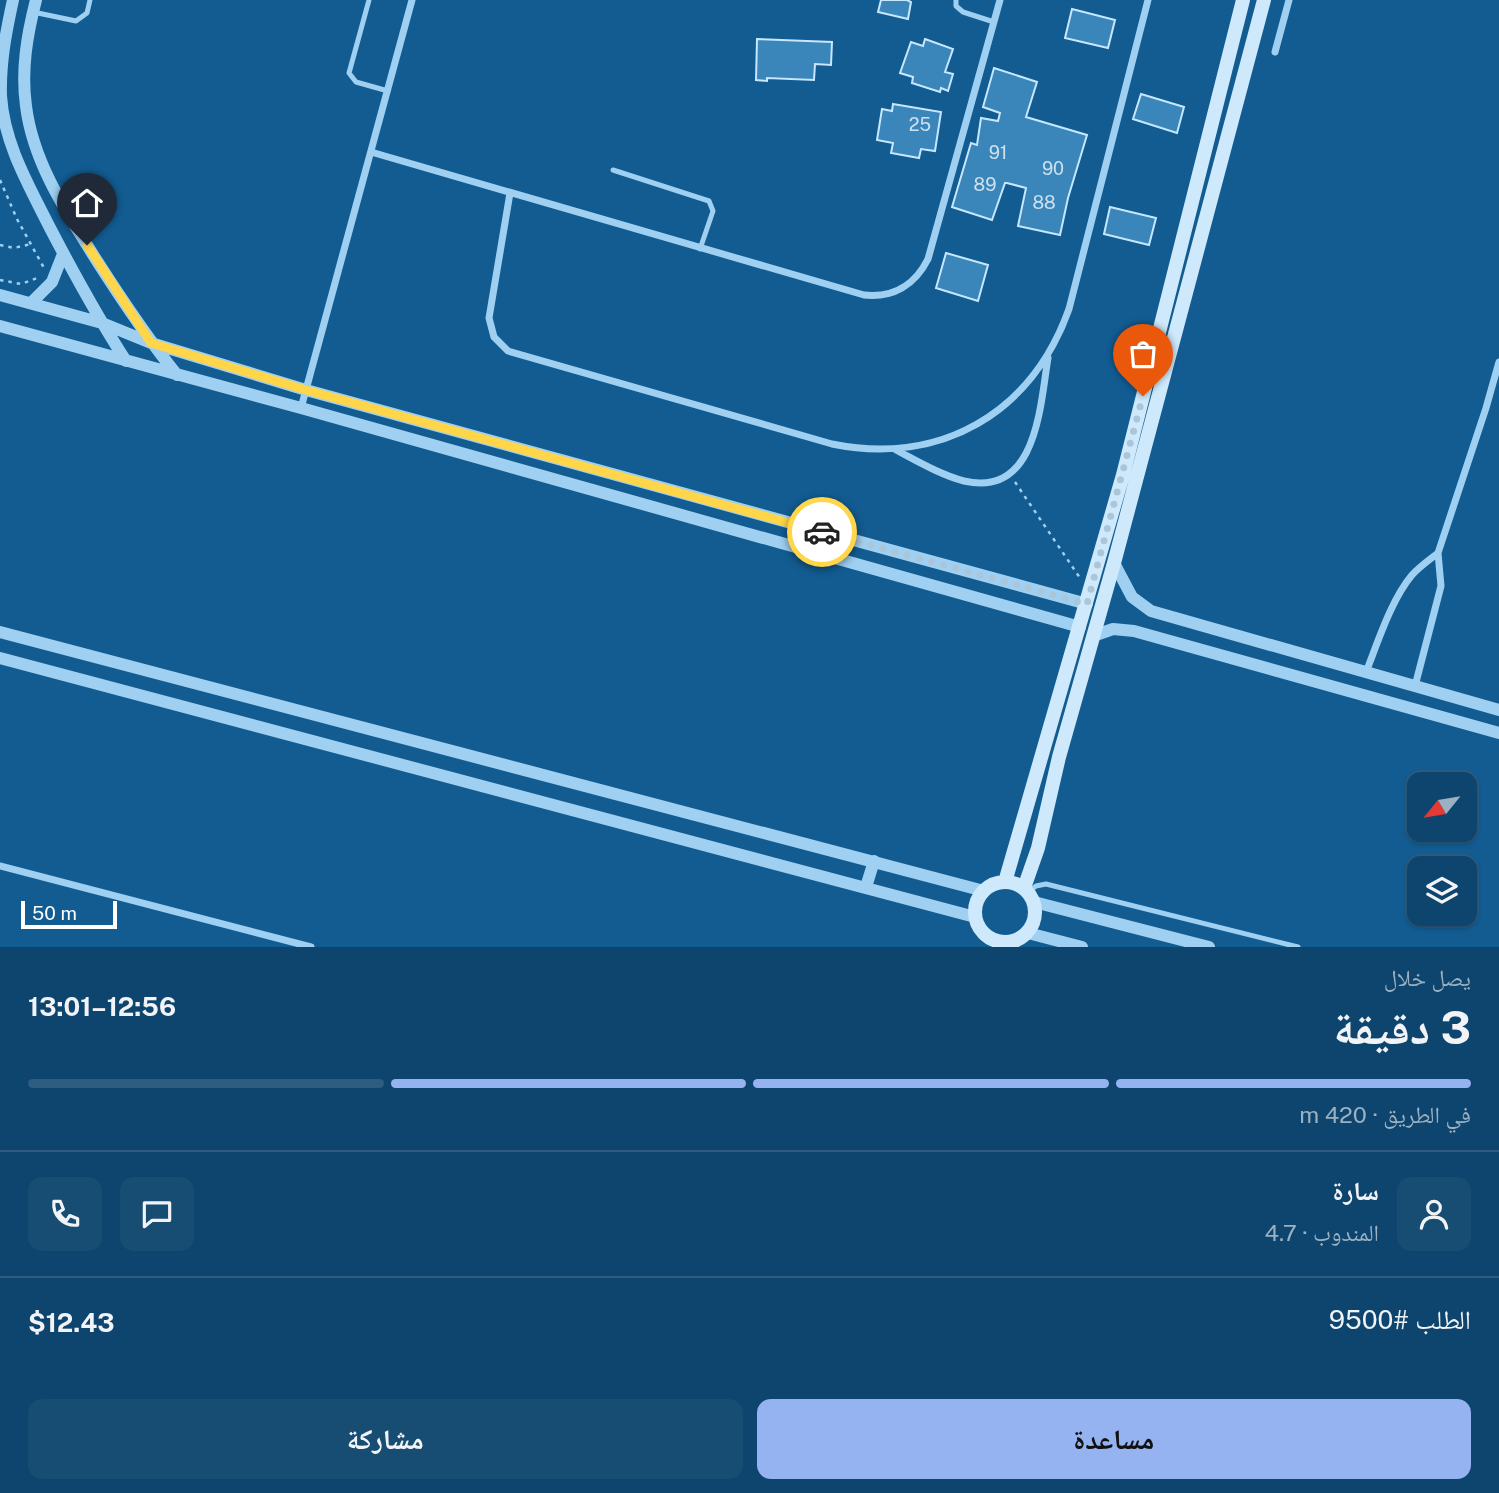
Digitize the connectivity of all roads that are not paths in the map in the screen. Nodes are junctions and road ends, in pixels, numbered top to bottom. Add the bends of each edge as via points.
1 (13, 0) edge
2 (89, 0) edge
3 (369, 0) edge
4 (412, 0) edge
5 (956, 0) edge
6 (1000, 0) edge
7 (1148, 0) edge
8 (1243, 0) edge
9 (1264, 0) edge
10 (1289, 0) edge
11 (34, 6) edge
12 (994, 22) junction
13 (1275, 52) dead end
14 (388, 91) junction
15 (371, 152) junction
16 (612, 170) dead end
17 (510, 193) junction
18 (700, 249) junction
19 (63, 254) junction
20 (0, 295) edge
21 (31, 303) junction
22 (102, 323) junction
23 (0, 326) edge
24 (151, 343) junction
25 (1049, 352) junction
26 (126, 362) junction
27 (1499, 362) edge
28 (177, 375) junction
29 (306, 390) junction
30 (301, 408) junction
31 (895, 450) junction
32 (1130, 477) junction
33 (1438, 553) junction
34 (1114, 563) junction
35 (1088, 599) junction
36 (1151, 611) junction
37 (1080, 627) junction
38 (0, 632) edge
39 (1144, 633) junction
40 (1093, 636) junction
41 (0, 658) edge
42 (1366, 672) junction
43 (1415, 686) junction
44 (1499, 710) edge
45 (304, 712) junction
46 (1499, 733) edge
47 (298, 737) junction
48 (1041, 752) junction
49 (1059, 757) junction
50 (874, 861) junction
51 (0, 866) edge
52 (1005, 882) junction
53 (866, 887) junction
54 (984, 891) junction
55 (1029, 894) junction
56 (975, 917) junction
57 (1028, 933) junction
58 (989, 943) edge
59 (1011, 945) edge
60 (311, 947) edge
61 (1083, 947) edge
62 (1209, 947) edge
63 (1298, 947) edge

1 - 19 street via 1,68 6,126 14,155
2 - 11 lane via 87,13 76,20
3 - 14 lane via 349,73 356,82
4 - 14 street
5 - 12 lane via 963,12
6 - 12 street
7 - 25 street via 1069,309
8 - 32 main road
9 - 32 main road
10 - 13 street
11 - 24 street via 24,76 36,148 73,224
12 - 18 street via 928,259 910,284 892,293 864,295
14 - 15 street
15 - 17 street
15 - 29 street
16 - 18 lane via 709,201 713,211
17 - 18 street
17 - 31 street via 489,318 494,337 508,351 832,444
19 - 21 street via 52,282
19 - 22 street
20 - 21 street
21 - 22 street
22 - 24 street
22 - 26 street
23 - 26 street
24 - 28 street
24 - 29 street
25 - 31 street via 1020,392 989,418 953,436
25 - 31 street via 1032,444 1023,461 1009,473 990,481 970,482
26 - 28 street
27 - 33 street
28 - 30 street
29 - 30 street
29 - 35 street
30 - 37 street
32 - 34 main road
32 - 35 main road
33 - 42 street via 1406,583
33 - 43 street via 1441,586
34 - 36 street via 1132,597
34 - 40 main road
35 - 37 main road
36 - 39 street
36 - 42 street
37 - 48 main road
38 - 45 street
39 - 40 street via 1113,629
39 - 46 street
40 - 49 main road
41 - 47 street
42 - 43 street
43 - 44 street
45 - 47 street
45 - 50 street
47 - 53 street
48 - 49 main road
48 - 52 main road
49 - 55 main road
50 - 53 street
50 - 54 street
51 - 60 street
52 - 54 main road
52 - 55 main road
53 - 56 street
54 - 56 main road via 976,903
55 - 57 main road via 1035,919
55 - 62 street
55 - 63 lane via 1046,884
56 - 58 main road
57 - 59 main road
57 - 61 street
58 - 59 main road

